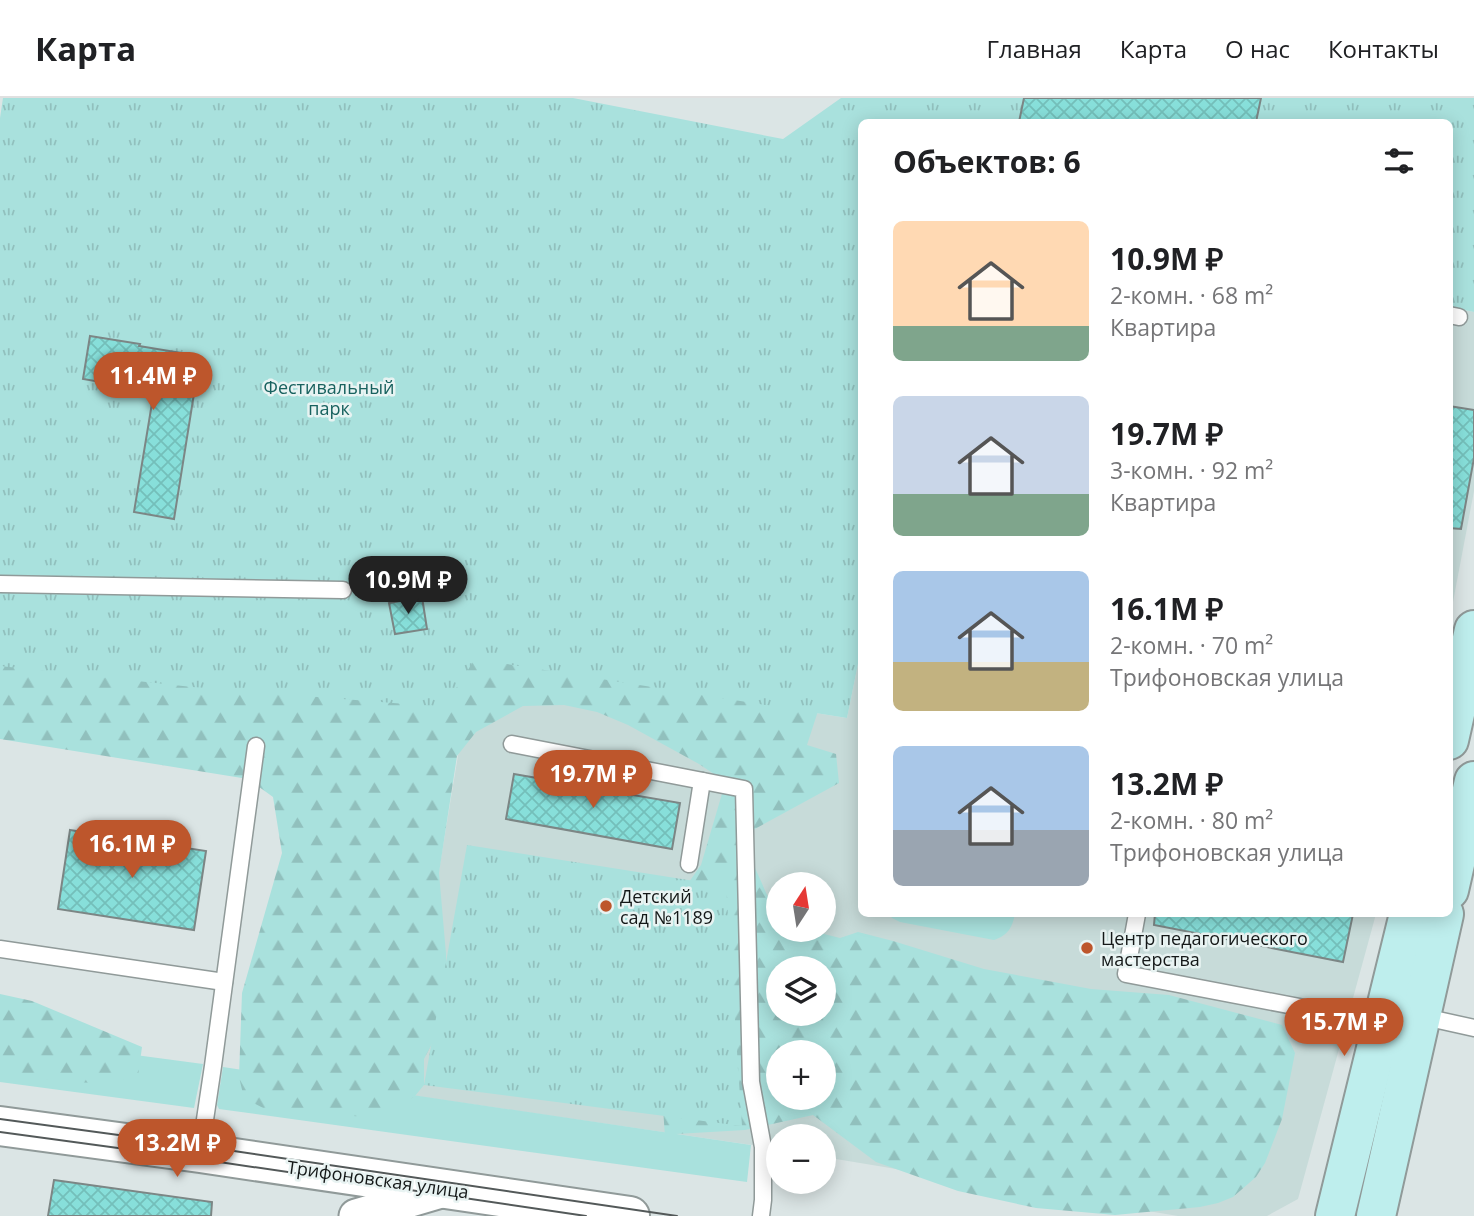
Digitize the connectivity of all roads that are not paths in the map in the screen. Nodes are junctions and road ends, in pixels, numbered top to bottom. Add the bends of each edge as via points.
1 (0, 584) edge
2 (343, 590) dead end
3 (1467, 643) edge
4 (1453, 718) edge
5 (512, 744) dead end
6 (256, 746) dead end
7 (1474, 780) edge
8 (702, 781) junction
9 (689, 864) dead end
10 (1453, 872) edge
11 (1136, 917) edge
12 (1408, 917) edge
13 (1443, 917) edge
14 (0, 949) edge
15 (224, 982) junction
16 (1420, 1016) junction
17 (1383, 1023) junction
18 (1474, 1028) edge
19 (0, 1126) edge
20 (200, 1153) junction
21 (447, 1189) junction
22 (362, 1215) edge
23 (615, 1215) edge
24 (761, 1216) edge
25 (1335, 1216) edge
26 (1376, 1216) edge

1 - 2 lane
3 - 4 main road
5 - 8 lane
6 - 15 lane
7 - 10 main road
8 - 9 lane
8 - 24 lane via 744,789 751,1082 763,1147
11 - 17 lane via 1126,974
12 - 17 main road
13 - 16 main road
14 - 15 lane
15 - 20 lane
16 - 18 lane
16 - 26 main road
17 - 25 main road
19 - 20 street, Трифоновская улица
20 - 21 street, Трифоновская улица
21 - 22 street
21 - 23 street, Трифоновская улица

